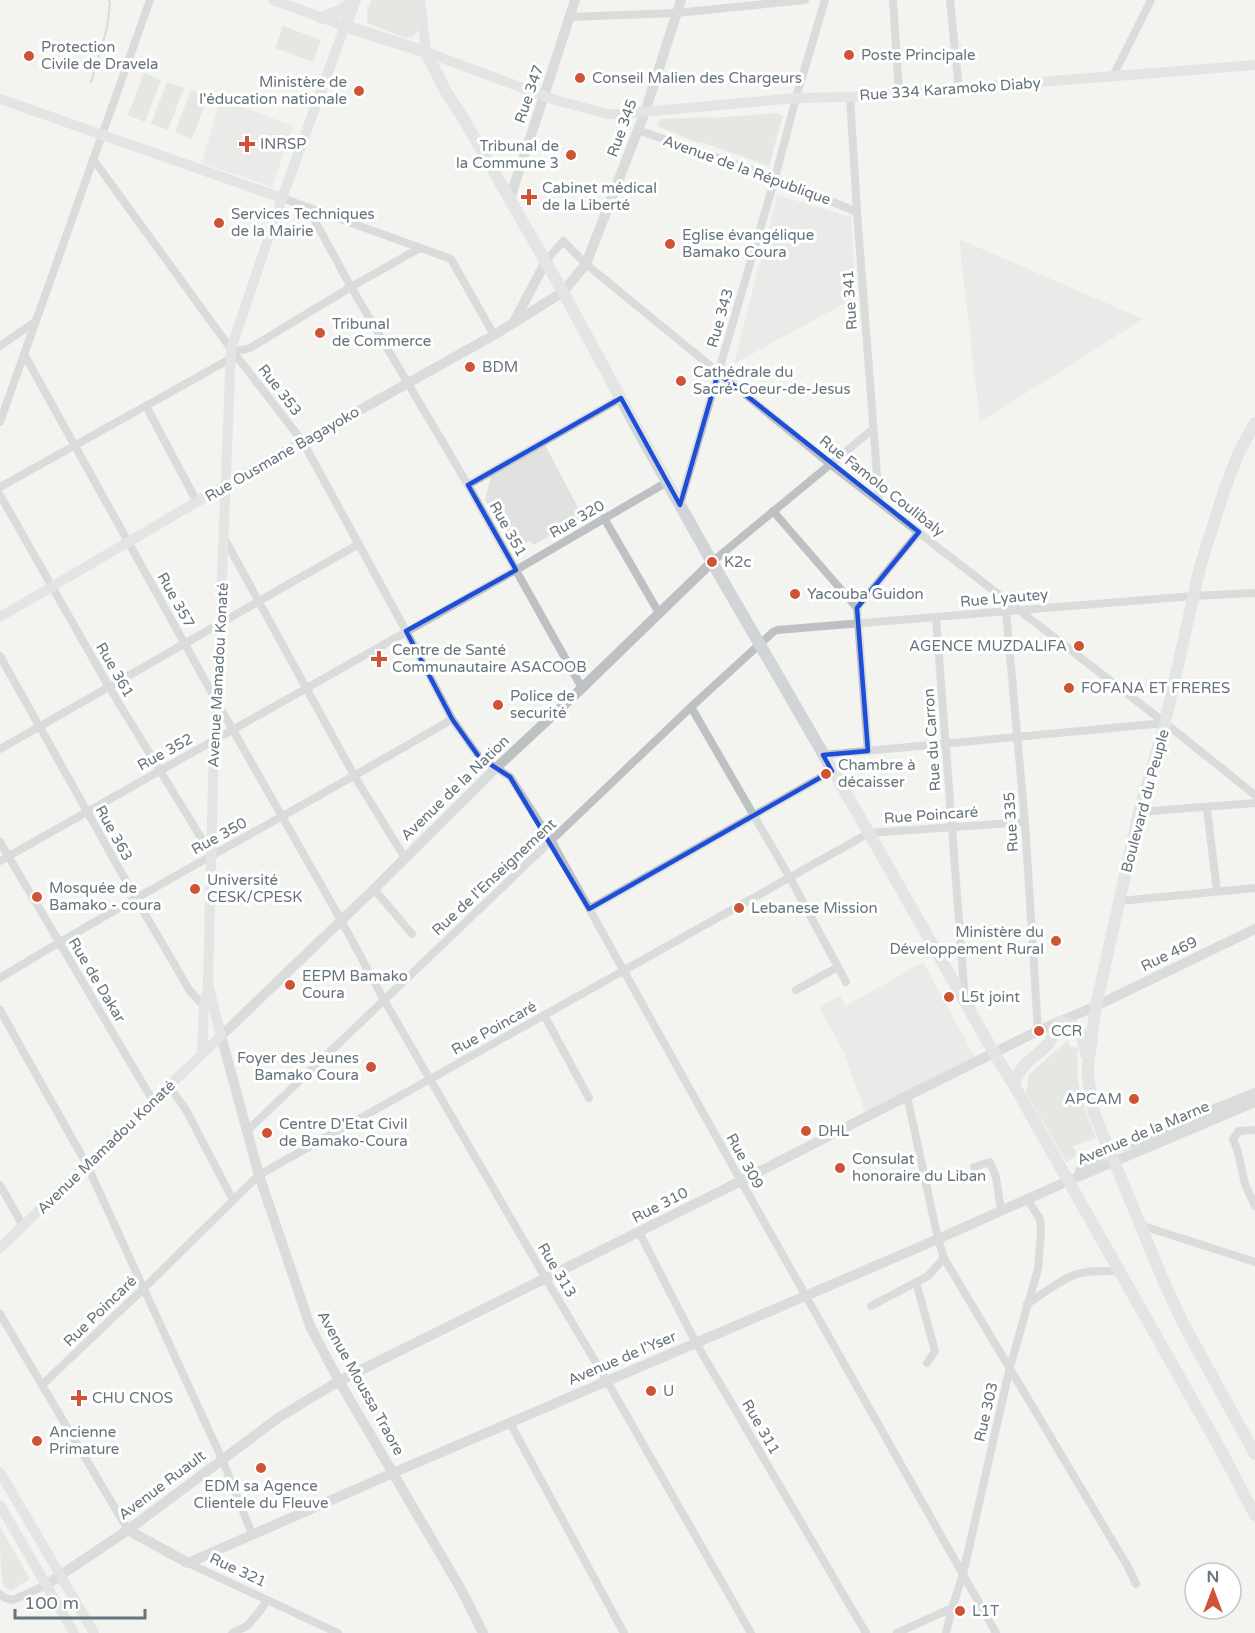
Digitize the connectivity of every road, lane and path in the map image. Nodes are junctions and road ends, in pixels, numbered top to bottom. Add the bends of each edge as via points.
1 (150, 0) edge
2 (273, 0) edge
3 (420, 0) edge
4 (575, 0) edge
5 (681, 0) edge
6 (805, 0) edge
7 (825, 0) edge
8 (893, 0) edge
9 (950, 0) edge
10 (1151, 0) edge
11 (354, 3) edge
12 (676, 13) junction
13 (570, 17) junction
14 (321, 18) junction
15 (345, 26) junction
16 (363, 32) junction
17 (426, 52) junction
18 (1255, 65) edge
19 (1113, 76) junction
20 (959, 89) junction
21 (899, 93) junction
22 (850, 97) junction
23 (550, 98) junction
24 (796, 98) junction
25 (0, 99) edge
26 (645, 112) junction
27 (638, 130) junction
28 (101, 135) junction
29 (93, 159) junction
30 (775, 177) junction
31 (282, 198) junction
32 (510, 198) junction
33 (308, 208) junction
34 (857, 212) junction
35 (420, 248) junction
36 (546, 261) junction
37 (586, 264) junction
38 (351, 287) junction
39 (564, 292) junction
40 (36, 321) junction
41 (513, 323) junction
42 (494, 335) junction
43 (0, 346) edge
44 (24, 354) junction
45 (230, 354) junction
46 (718, 373) junction
47 (408, 383) junction
48 (621, 398) junction
49 (146, 406) junction
50 (0, 422) edge
51 (1255, 423) edge
52 (873, 429) junction
53 (303, 442) junction
54 (75, 446) junction
55 (830, 464) junction
56 (667, 482) junction
57 (468, 485) junction
58 (224, 486) junction
59 (0, 487) edge
60 (0, 495) edge
61 (879, 501) junction
62 (197, 502) junction
63 (680, 504) junction
64 (773, 511) junction
65 (604, 519) junction
66 (919, 532) junction
67 (223, 538) junction
68 (129, 542) junction
69 (359, 544) junction
70 (712, 562) junction
71 (516, 570) junction
72 (51, 586) junction
73 (1255, 594) edge
74 (1193, 596) junction
75 (258, 602) junction
76 (857, 608) junction
77 (1019, 610) junction
78 (1006, 611) junction
79 (659, 613) junction
80 (0, 617) edge
81 (936, 617) junction
82 (220, 624) junction
83 (858, 624) junction
84 (406, 632) junction
85 (760, 643) junction
86 (185, 644) junction
87 (0, 656) edge
88 (110, 687) junction
89 (306, 688) junction
90 (582, 688) junction
91 (217, 702) junction
92 (691, 707) junction
93 (452, 719) junction
94 (1165, 723) junction
95 (40, 727) junction
96 (232, 730) junction
97 (1017, 737) junction
98 (214, 740) junction
99 (946, 744) junction
100 (0, 749) edge
101 (868, 751) junction
102 (823, 755) junction
103 (496, 768) junction
104 (160, 770) junction
105 (832, 771) junction
106 (355, 777) junction
107 (1255, 795) edge
108 (1255, 803) edge
109 (1207, 808) junction
110 (87, 812) junction
111 (1139, 812) junction
112 (755, 815) junction
113 (282, 817) junction
114 (1025, 822) junction
115 (952, 827) junction
116 (869, 833) junction
117 (0, 842) edge
118 (552, 842) junction
119 (212, 855) junction
120 (8, 856) junction
121 (405, 858) junction
122 (0, 861) edge
123 (790, 878) junction
124 (1255, 888) edge
125 (374, 889) junction
126 (1217, 891) junction
127 (135, 897) junction
128 (1120, 901) junction
129 (589, 909) junction
130 (341, 920) junction
131 (1255, 929) edge
132 (412, 934) dead end
133 (59, 942) junction
134 (838, 967) junction
135 (624, 971) junction
136 (0, 978) edge
137 (846, 982) dead end
138 (208, 984) junction
139 (796, 990) dead end
140 (384, 999) junction
141 (966, 1004) junction
142 (204, 1006) junction
143 (1096, 1006) junction
144 (0, 1010) edge
145 (216, 1015) junction
146 (544, 1015) junction
147 (1059, 1022) junction
148 (1038, 1031) junction
149 (220, 1036) junction
150 (994, 1053) junction
151 (201, 1054) junction
152 (1088, 1065) junction
153 (430, 1079) junction
154 (1014, 1085) junction
155 (169, 1086) junction
156 (1255, 1093) edge
157 (907, 1096) junction
158 (589, 1098) dead end
159 (153, 1101) junction
160 (1255, 1102) edge
161 (1255, 1130) edge
162 (247, 1131) junction
163 (1109, 1150) junction
164 (1114, 1162) junction
165 (87, 1165) junction
166 (974, 1167) dead end
167 (259, 1175) junction
168 (1068, 1180) junction
169 (741, 1181) junction
170 (0, 1185) edge
171 (1027, 1199) junction
172 (233, 1200) junction
173 (1255, 1206) edge
174 (1002, 1210) junction
175 (1140, 1225) junction
176 (23, 1226) junction
177 (639, 1232) junction
178 (938, 1239) junction
179 (0, 1248) edge
180 (944, 1258) junction
181 (1255, 1262) edge
182 (1119, 1271) junction
183 (546, 1279) junction
184 (916, 1282) junction
185 (143, 1289) junction
186 (806, 1295) junction
187 (1028, 1304) junction
188 (871, 1306) dead end
189 (0, 1314) edge
190 (696, 1343) junction
191 (927, 1363) dead end
192 (1010, 1367) junction
193 (339, 1381) junction
194 (607, 1381) junction
195 (42, 1385) junction
196 (510, 1423) junction
197 (1255, 1454) edge
198 (222, 1459) junction
199 (0, 1472) edge
200 (393, 1473) junction
201 (1255, 1485) edge
202 (1249, 1498) edge
203 (0, 1505) edge
204 (1255, 1515) edge
205 (128, 1530) junction
206 (252, 1534) junction
207 (188, 1563) junction
208 (963, 1574) junction
209 (60, 1576) junction
210 (1136, 1584) dead end
211 (46, 1585) junction
212 (0, 1594) edge
213 (267, 1600) junction
214 (952, 1608) junction
215 (74, 1633) edge
216 (94, 1633) edge
217 (232, 1633) edge
218 (338, 1633) edge
219 (483, 1633) edge
220 (624, 1633) edge
221 (751, 1633) edge
222 (866, 1633) edge
223 (897, 1633) edge
224 (946, 1633) edge
225 (996, 1633) edge

1 - 28 street
2 - 14 main road
3 - 17 main road
4 - 13 street, Rue 347
5 - 12 street, Rue 345
6 - 12 street
7 - 24 street, Rue 343
8 - 21 street
9 - 20 street
10 - 19 street
11 - 14 main road
11 - 15 main road
11 - 16 main road via 354,16
12 - 13 street
12 - 26 street, Rue 345
13 - 23 street, Rue 347
14 - 15 main road
15 - 16 main road
15 - 31 main road, Avenue Mamadou Konaté
16 - 17 main road
17 - 23 main road
17 - 32 main road
18 - 19 main road, Rue 334 Karamoko Diaby
19 - 20 main road, Rue 334 Karamoko Diaby
20 - 21 main road, Rue 334 Karamoko Diaby
21 - 22 main road, Rue 334 Karamoko Diaby
22 - 24 main road, Rue 334 Karamoko Diaby
22 - 34 street, Rue 341
23 - 26 main road, Rue 334 Karamoko Diaby via 608,114
23 - 32 street, Rue 347
24 - 26 main road, Rue 334 Karamoko Diaby
24 - 30 street, Rue 343
25 - 28 main road
26 - 27 street, Rue 345
27 - 30 street, Avenue de la République
27 - 37 street, Rue 345
28 - 29 street
28 - 31 main road
29 - 40 street
29 - 45 street, Rue 353
30 - 34 street, Avenue de la République
30 - 46 street, Rue 343
31 - 33 street
31 - 45 main road, Avenue Mamadou Konaté
32 - 36 main road
33 - 35 street
33 - 38 street, Rue 351
34 - 52 street, Rue 341
35 - 38 street
35 - 42 street via 451,259
36 - 37 street, Rue Famolo Coulibaly via 563,241
36 - 39 main road
36 - 41 street
37 - 39 street, Rue 345
37 - 46 street, Rue Famolo Coulibaly
38 - 45 street via 250,348
38 - 47 street, Rue 351
39 - 41 street, Rue Ousmane Bagayoko
39 - 48 main road
40 - 43 street
40 - 44 street
41 - 42 street, Rue Ousmane Bagayoko
42 - 47 street, Rue Ousmane Bagayoko
44 - 50 street
44 - 54 street, Rue 357
45 - 49 street
45 - 53 street, Rue 353
45 - 58 main road, Avenue Mamadou Konaté
46 - 55 street, Rue Famolo Coulibaly
46 - 63 street, Rue 343
47 - 53 street, Rue Ousmane Bagayoko
47 - 57 street, Rue 351
48 - 56 main road
48 - 57 street
49 - 54 street
49 - 62 street
51 - 74 main road, Boulevard du Peuple via 1224,491
52 - 55 street
52 - 61 street, Rue 341
53 - 58 street, Rue Ousmane Bagayoko
53 - 69 street, Rue 353
54 - 59 street
54 - 68 street, Rue 357
55 - 61 street, Rue Famolo Coulibaly
55 - 64 street
56 - 63 main road
56 - 65 street, Rue 320
57 - 71 street, Rue 351
58 - 62 main road, Rue Ousmane Bagayoko
58 - 67 main road, Avenue Mamadou Konaté
60 - 72 street, Rue 361
61 - 66 street, Rue Famolo Coulibaly
62 - 68 main road, Rue Ousmane Bagayoko
63 - 70 main road
64 - 70 street
64 - 76 street
65 - 71 street, Rue 320
65 - 79 street
66 - 76 street
66 - 77 street, Rue Famolo Coulibaly
67 - 75 street
67 - 82 main road, Avenue Mamadou Konaté
68 - 72 main road, Rue Ousmane Bagayoko
68 - 86 street, Rue 357
69 - 75 street
69 - 84 street, Rue 353
70 - 79 street, Avenue de la Nation
70 - 85 main road
71 - 84 street, Rue 320
71 - 90 street, Rue 351
72 - 80 main road, Rue Ousmane Bagayoko
72 - 88 street, Rue 361
73 - 74 street, Rue Lyautey
74 - 77 street, Rue Lyautey
74 - 94 main road, Boulevard du Peuple
75 - 82 street
75 - 89 street
76 - 83 street
77 - 78 street, Rue Lyautey
77 - 94 street, Rue Famolo Coulibaly
78 - 81 street, Rue Lyautey
78 - 97 street, Rue 335
79 - 90 street, Avenue de la Nation
81 - 83 street, Rue Lyautey
81 - 99 street, Rue du Carron
82 - 86 street
82 - 91 main road, Avenue Mamadou Konaté
83 - 85 street, Rue Lyautey via 777,630
83 - 101 street
84 - 89 street, Rue 352
84 - 93 street, Rue 353
85 - 92 street, Rue de l'Enseignement
85 - 102 main road
86 - 88 street
86 - 91 street, Rue 357
87 - 95 street, Rue 363
88 - 95 street
88 - 104 street, Rue 361
89 - 96 street, Rue 352
89 - 106 street
90 - 103 street, Avenue de la Nation
91 - 96 street, Rue 357
91 - 98 main road, Avenue Mamadou Konaté
92 - 112 street
92 - 118 street, Rue de l'Enseignement
93 - 103 street, Rue 353 via 478,757
93 - 106 street, Rue 350
94 - 97 street
94 - 107 street, Rue Famolo Coulibaly
94 - 111 main road, Boulevard du Peuple
95 - 100 street
95 - 110 street, Rue 363
96 - 98 street, Rue 352
96 - 113 street, Rue 357
97 - 99 street
97 - 114 street, Rue 335
98 - 104 street, Rue 352
98 - 119 main road, Avenue Mamadou Konaté
99 - 101 street
99 - 115 street, Rue du Carron
101 - 102 street
102 - 105 main road
103 - 118 street, Rue 309 via 510,777
103 - 121 street, Avenue de la Nation
104 - 110 street, Rue 352
104 - 119 street, Rue 361
105 - 112 street
105 - 116 main road
106 - 113 street, Rue 350
106 - 121 street
108 - 109 street
109 - 111 street
109 - 126 street
110 - 120 street, Rue 352
110 - 127 street, Rue 363
111 - 128 main road, Boulevard du Peuple
112 - 123 street
112 - 129 street
113 - 119 street, Rue 350
113 - 130 street, Rue 357
114 - 115 street, Rue Poincaré
114 - 148 street, Rue 335
115 - 116 street, Rue Poincaré
115 - 141 street, Rue du Carron
116 - 123 street, Rue Poincaré
116 - 141 main road
117 - 120 street, Rue de Dakar
118 - 129 street, Rue 309
118 - 140 street, Rue de l'Enseignement
119 - 127 street, Rue 350
119 - 138 main road, Avenue Mamadou Konaté
120 - 122 street, Rue 352
120 - 133 street, Rue de Dakar
121 - 125 street, Avenue de la Nation
123 - 134 street
123 - 135 street, Rue Poincaré
124 - 126 street
125 - 130 street, Avenue de la Nation
125 - 132 street
126 - 128 street
127 - 133 street, Rue 350
127 - 142 street, Rue 363 via 190,991
128 - 143 main road, Boulevard du Peuple
129 - 135 street, Rue 309
130 - 140 street, Rue 313
130 - 149 street, Avenue de la Nation
131 - 143 street, Rue 469
133 - 136 street, Rue 350
133 - 159 street, Rue de Dakar
134 - 137 street
134 - 139 street
135 - 146 street, Rue Poincaré
135 - 169 street, Rue 309
138 - 142 main road
138 - 145 main road, Avenue Mamadou Konaté
140 - 153 street, Rue 313
140 - 162 street, Rue de l'Enseignement
141 - 150 main road
142 - 145 street, Rue 363
142 - 151 main road
143 - 147 street, Rue 469
143 - 152 main road, Boulevard du Peuple
144 - 165 street
145 - 149 main road, Avenue Mamadou Konaté
146 - 153 street, Rue Poincaré
146 - 158 street
147 - 148 street, Rue 469
147 - 152 main road via 1078,1027
147 - 154 main road via 1049,1042 1018,1072
148 - 150 street, Rue 310
149 - 151 main road, Avenue Mamadou Konaté
149 - 162 street, Avenue Moussa Traore
150 - 154 main road
150 - 157 street, Rue 310
151 - 155 main road, Avenue Mamadou Konaté
152 - 163 main road via 1094,1113
153 - 167 street, Rue Poincaré
153 - 183 street, Rue 313
154 - 168 main road
155 - 159 main road, Avenue Mamadou Konaté
155 - 172 street via 186,1110
156 - 163 street, Avenue de la Marne
157 - 169 street, Rue 310
157 - 178 street
159 - 165 main road, Avenue Mamadou Konaté
160 - 164 street, Avenue de la Marne
161 - 173 street via 1239,1131 1233,1139
162 - 167 street, Avenue Moussa Traore
163 - 164 main road
163 - 168 street, Avenue de la Marne
164 - 168 street, Avenue de la Marne
164 - 175 main road
165 - 176 main road, Avenue Mamadou Konaté
165 - 185 street
166 - 174 street via 990,1162
167 - 172 street, Rue Poincaré
167 - 193 street, Avenue Moussa Traore via 310,1326
168 - 171 street, Avenue de l'Yser
168 - 182 main road
169 - 177 street, Rue 310
169 - 186 street, Rue 309
170 - 176 street
171 - 174 street, Avenue de l'Yser
171 - 187 street, Rue 303 via 1040,1219 1041,1234 1038,1269
172 - 185 street, Rue Poincaré
174 - 178 street, Avenue de l'Yser
175 - 181 street
175 - 197 main road via 1180,1316
176 - 179 main road, Avenue Mamadou Konaté
177 - 183 street, Rue 310
177 - 190 street, Rue 311
178 - 180 street
178 - 186 street, Avenue de l'Yser
180 - 184 street via 928,1276
180 - 192 street
182 - 187 street via 1079,1273
182 - 202 main road
183 - 193 street, Rue 310
183 - 194 street, Rue 313
184 - 188 street
184 - 191 street via 935,1351
185 - 195 street, Rue Poincaré
185 - 198 street
186 - 190 street, Avenue de l'Yser
186 - 208 street, Rue 309
187 - 192 street, Rue 303
189 - 195 street
190 - 194 street, Avenue de l'Yser
190 - 222 street, Rue 311
192 - 208 street, Rue 303
192 - 210 street
193 - 198 street, Avenue Ruault via 278,1418
193 - 200 street, Avenue Moussa Traore
194 - 196 street, Avenue de l'Yser
194 - 221 street, Rue 313
195 - 205 street
196 - 200 street, Avenue de l'Yser
196 - 220 street
198 - 205 street, Avenue Ruault
198 - 206 street
199 - 209 main road
200 - 206 street, Avenue de l'Yser
200 - 219 street, Avenue Moussa Traore
201 - 202 main road
202 - 204 main road
203 - 211 main road
205 - 207 street, Rue 321
205 - 209 street, Avenue Ruault
206 - 207 street, Avenue de l'Yser
207 - 213 street, Rue 321
208 - 214 street, Rue 303
208 - 225 street, Rue 309
209 - 211 street, Avenue Ruault
209 - 216 main road
211 - 212 street, Avenue Ruault via 13,1600
211 - 215 main road
213 - 217 street via 247,1626
213 - 218 street, Rue 321
214 - 223 street
214 - 224 street, Rue 303

